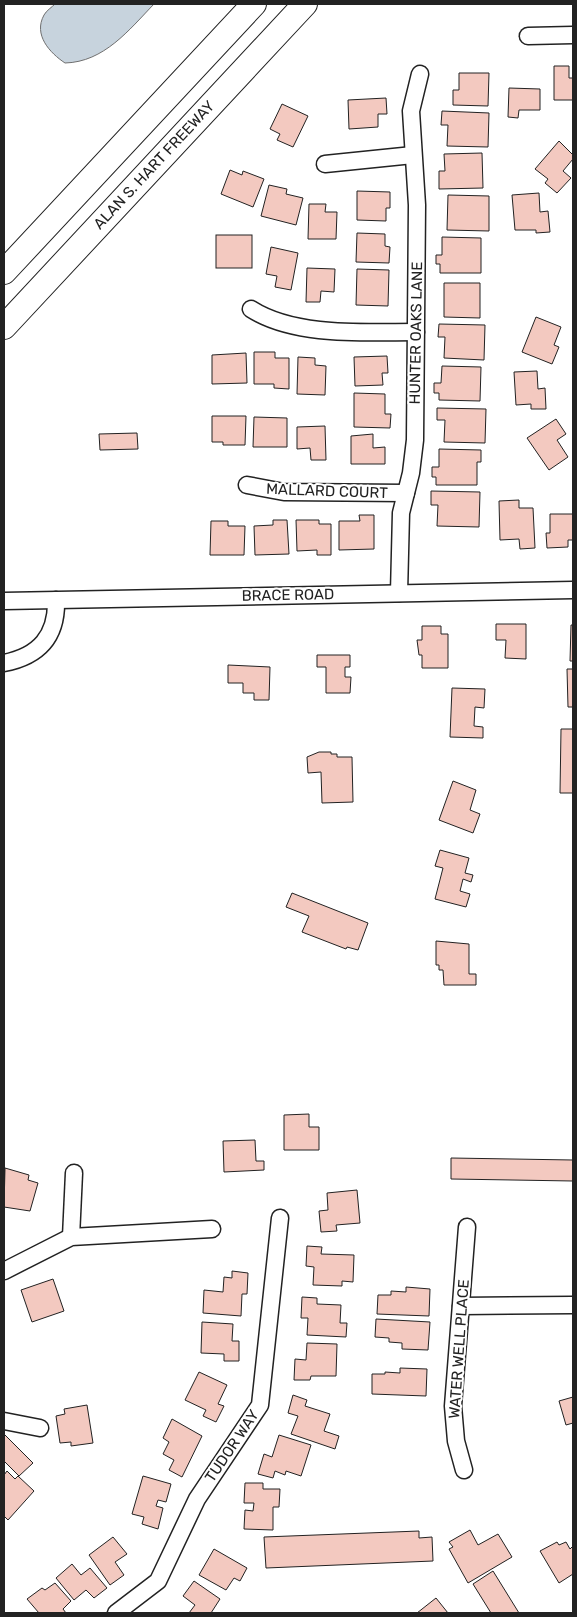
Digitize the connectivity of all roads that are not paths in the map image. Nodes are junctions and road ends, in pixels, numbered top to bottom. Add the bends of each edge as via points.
1 (254, 4) edge
2 (305, 4) edge
3 (573, 35) edge
4 (528, 36) dead end
5 (420, 74) dead end
6 (413, 155) junction
7 (326, 164) dead end
8 (4, 272) edge
9 (250, 309) dead end
10 (4, 327) edge
11 (416, 332) junction
12 (247, 485) dead end
13 (406, 493) junction
14 (573, 590) edge
15 (399, 593) junction
16 (4, 600) edge
17 (56, 600) junction
18 (4, 663) edge
19 (74, 1173) dead end
20 (280, 1218) dead end
21 (467, 1227) dead end
22 (212, 1229) dead end
23 (71, 1237) junction
24 (4, 1271) edge
25 (573, 1305) edge
26 (461, 1306) junction
27 (4, 1421) edge
28 (40, 1428) dead end
29 (464, 1470) dead end
30 (116, 1613) edge

1 - 8 highway
2 - 10 highway, ALAN S. HART FREEWAY
3 - 4 street
5 - 6 street, HUNTER OAKS LANE via 411,111
6 - 7 street
6 - 11 street, HUNTER OAKS LANE via 417,205
9 - 11 street via 278,322 302,327
11 - 13 street, HUNTER OAKS LANE via 414,458
12 - 13 street, MALLARD COURT via 284,492
13 - 15 street, HUNTER OAKS LANE via 401,513
14 - 15 street, BRACE ROAD
15 - 17 street, BRACE ROAD
16 - 17 street, BRACE ROAD
17 - 18 street via 54,628 46,641 33,652
19 - 23 street
20 - 30 street, TUDOR WAY via 260,1406 197,1499 158,1580
21 - 26 street, WATER WELL PLACE
22 - 23 street
23 - 24 street
25 - 26 street
26 - 29 street, WATER WELL PLACE via 453,1418
27 - 28 street

